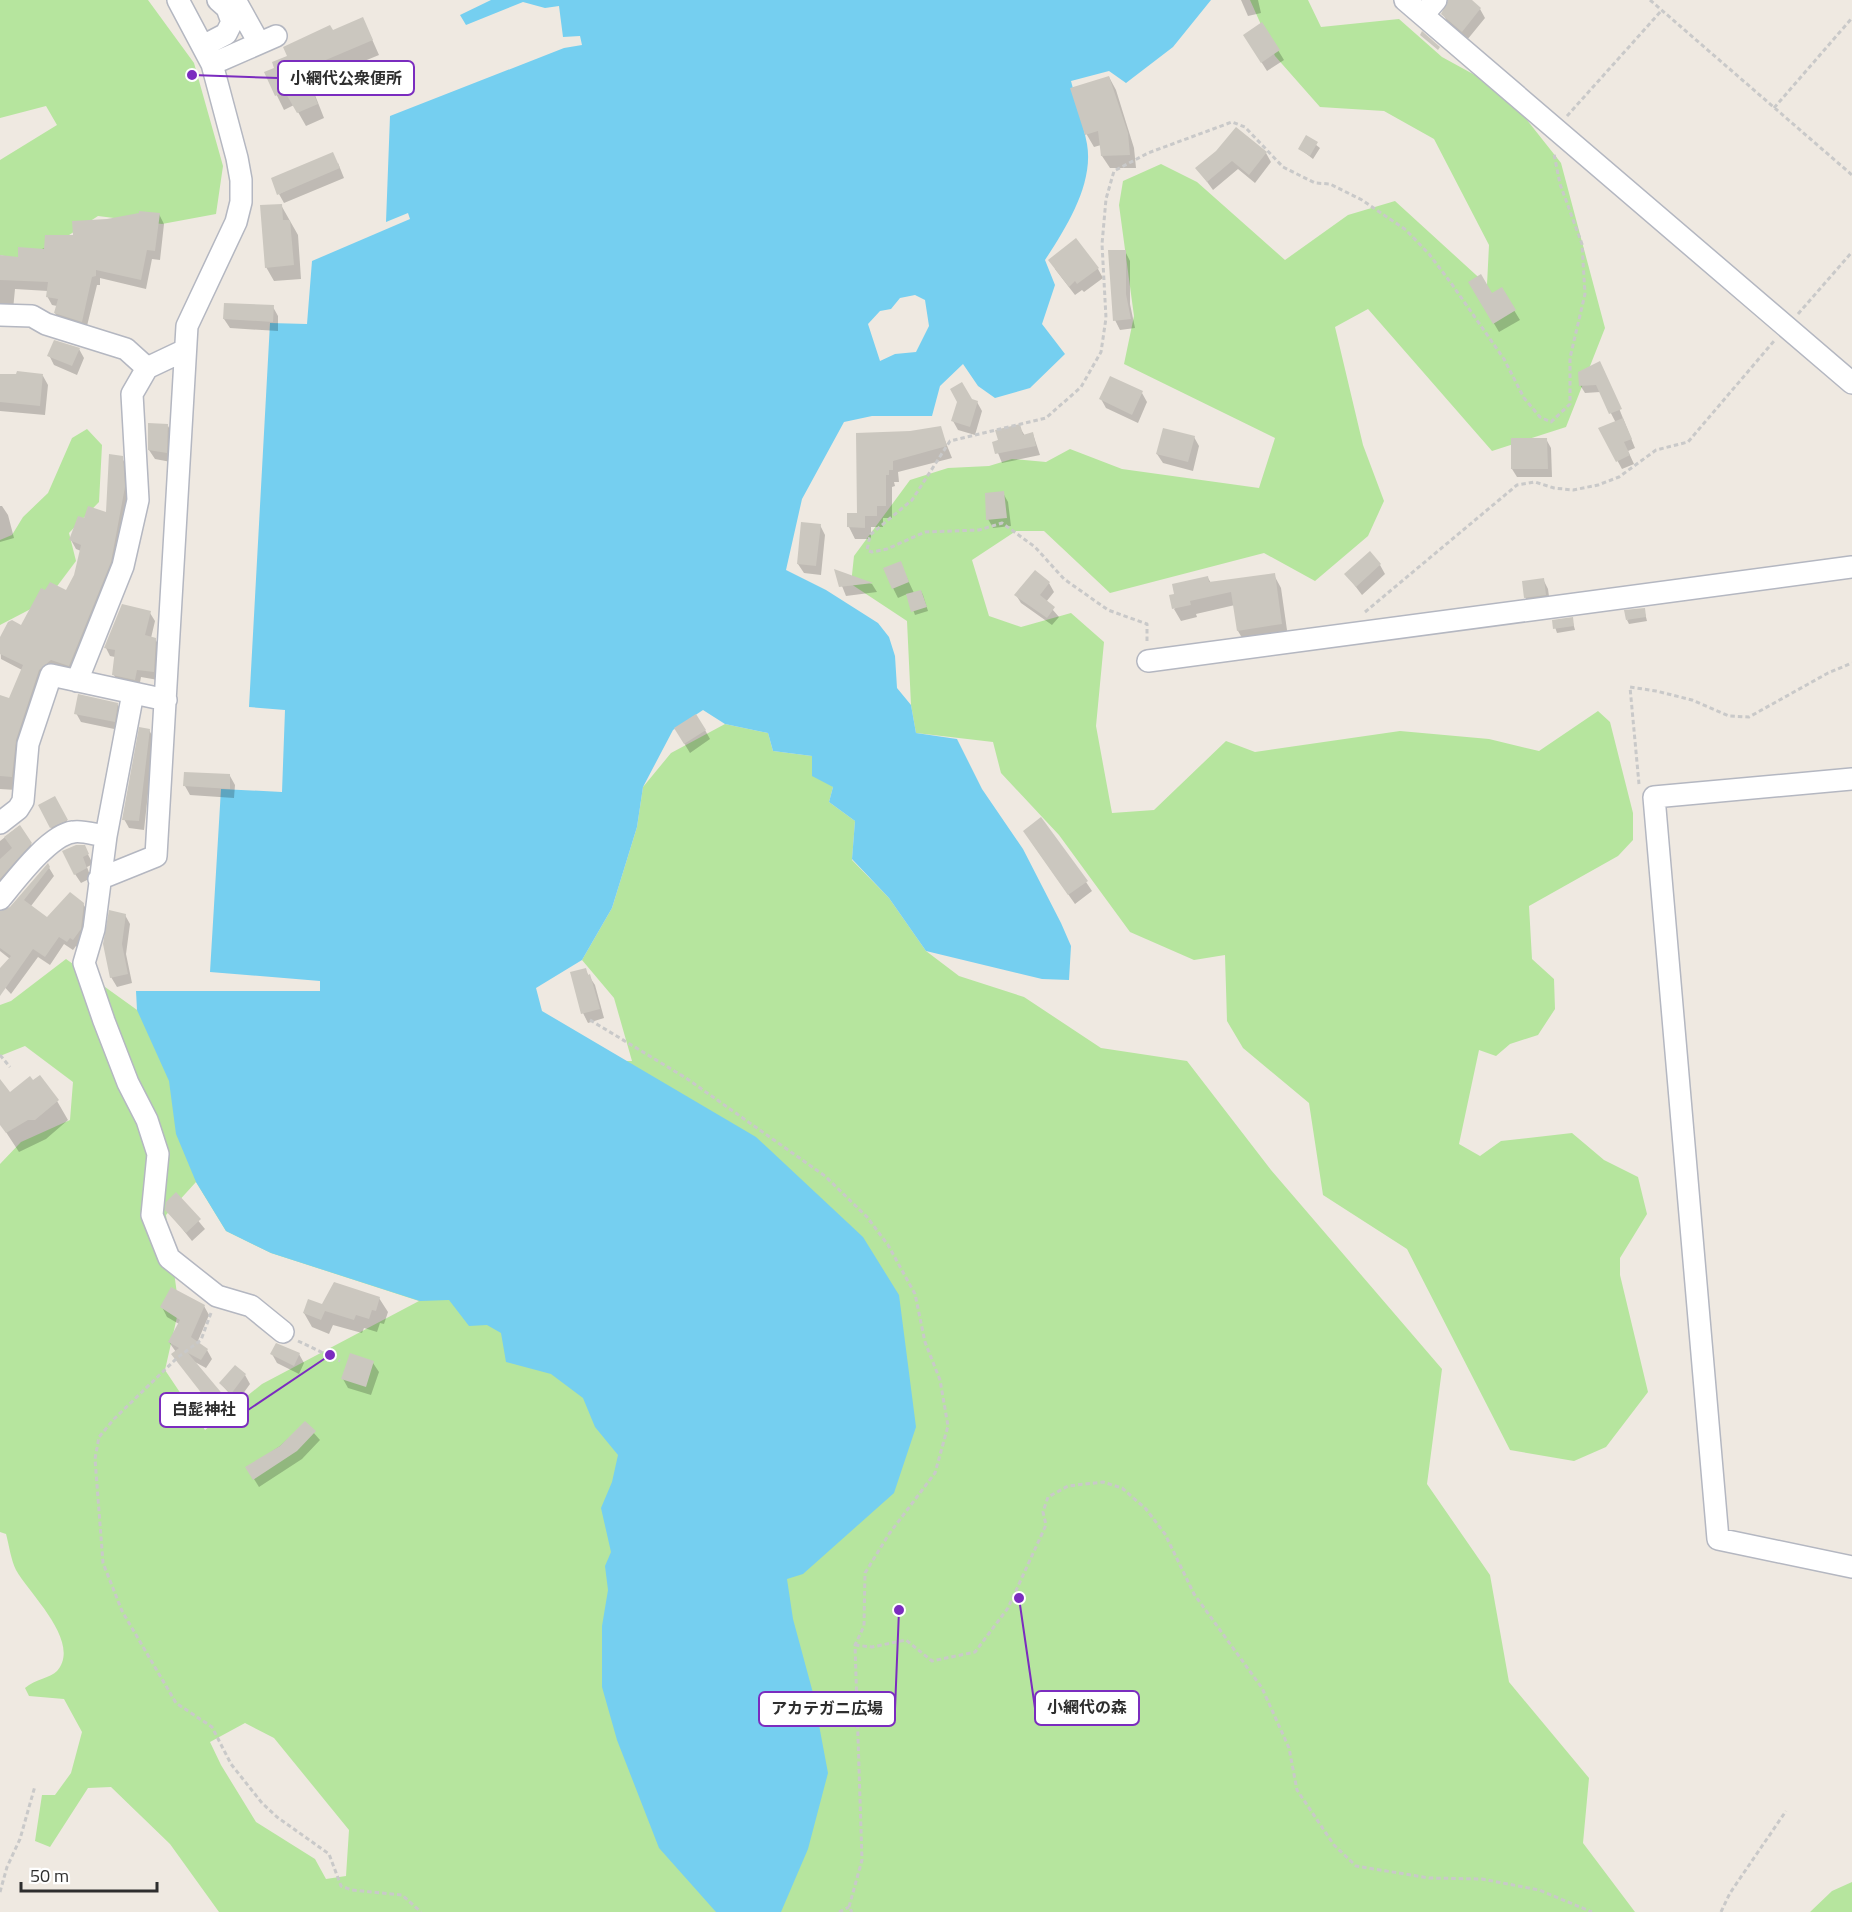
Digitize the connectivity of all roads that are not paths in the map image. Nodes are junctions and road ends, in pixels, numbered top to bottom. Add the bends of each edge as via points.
1 (178, 0) edge
2 (218, 0) edge
3 (236, 0) edge
4 (1405, 0) edge
5 (1429, 7) edge
6 (207, 55) junction
7 (0, 315) edge
8 (185, 350) junction
9 (147, 368) junction
10 (1852, 383) edge
11 (1852, 567) edge
12 (1148, 661) road end
13 (77, 681) junction
14 (133, 693) junction
15 (165, 700) junction
16 (1852, 779) edge
17 (0, 823) edge
18 (106, 836) junction
19 (99, 879) junction
20 (0, 899) edge
21 (283, 1332) dead end
22 (1852, 1567) edge

1 - 6 street
2 - 6 street via 227,8 232,22
3 - 6 street via 267,39
4 - 5 street
5 - 10 street via 1557,128
6 - 8 street via 237,158 241,202 236,222 187,326
7 - 9 street via 32,316 126,349
8 - 9 street
8 - 15 street
9 - 13 street via 132,394 138,500 123,566
11 - 12 street
13 - 14 street
13 - 17 street via 51,675 27,744 22,801
14 - 15 street
14 - 18 street
15 - 19 street via 156,856
16 - 22 street via 1654,797 1718,1539
18 - 19 street
18 - 20 street via 73,832 56,839 34,858
19 - 21 street via 94,929 84,963 158,1154 152,1215 169,1258 217,1296 251,1306

